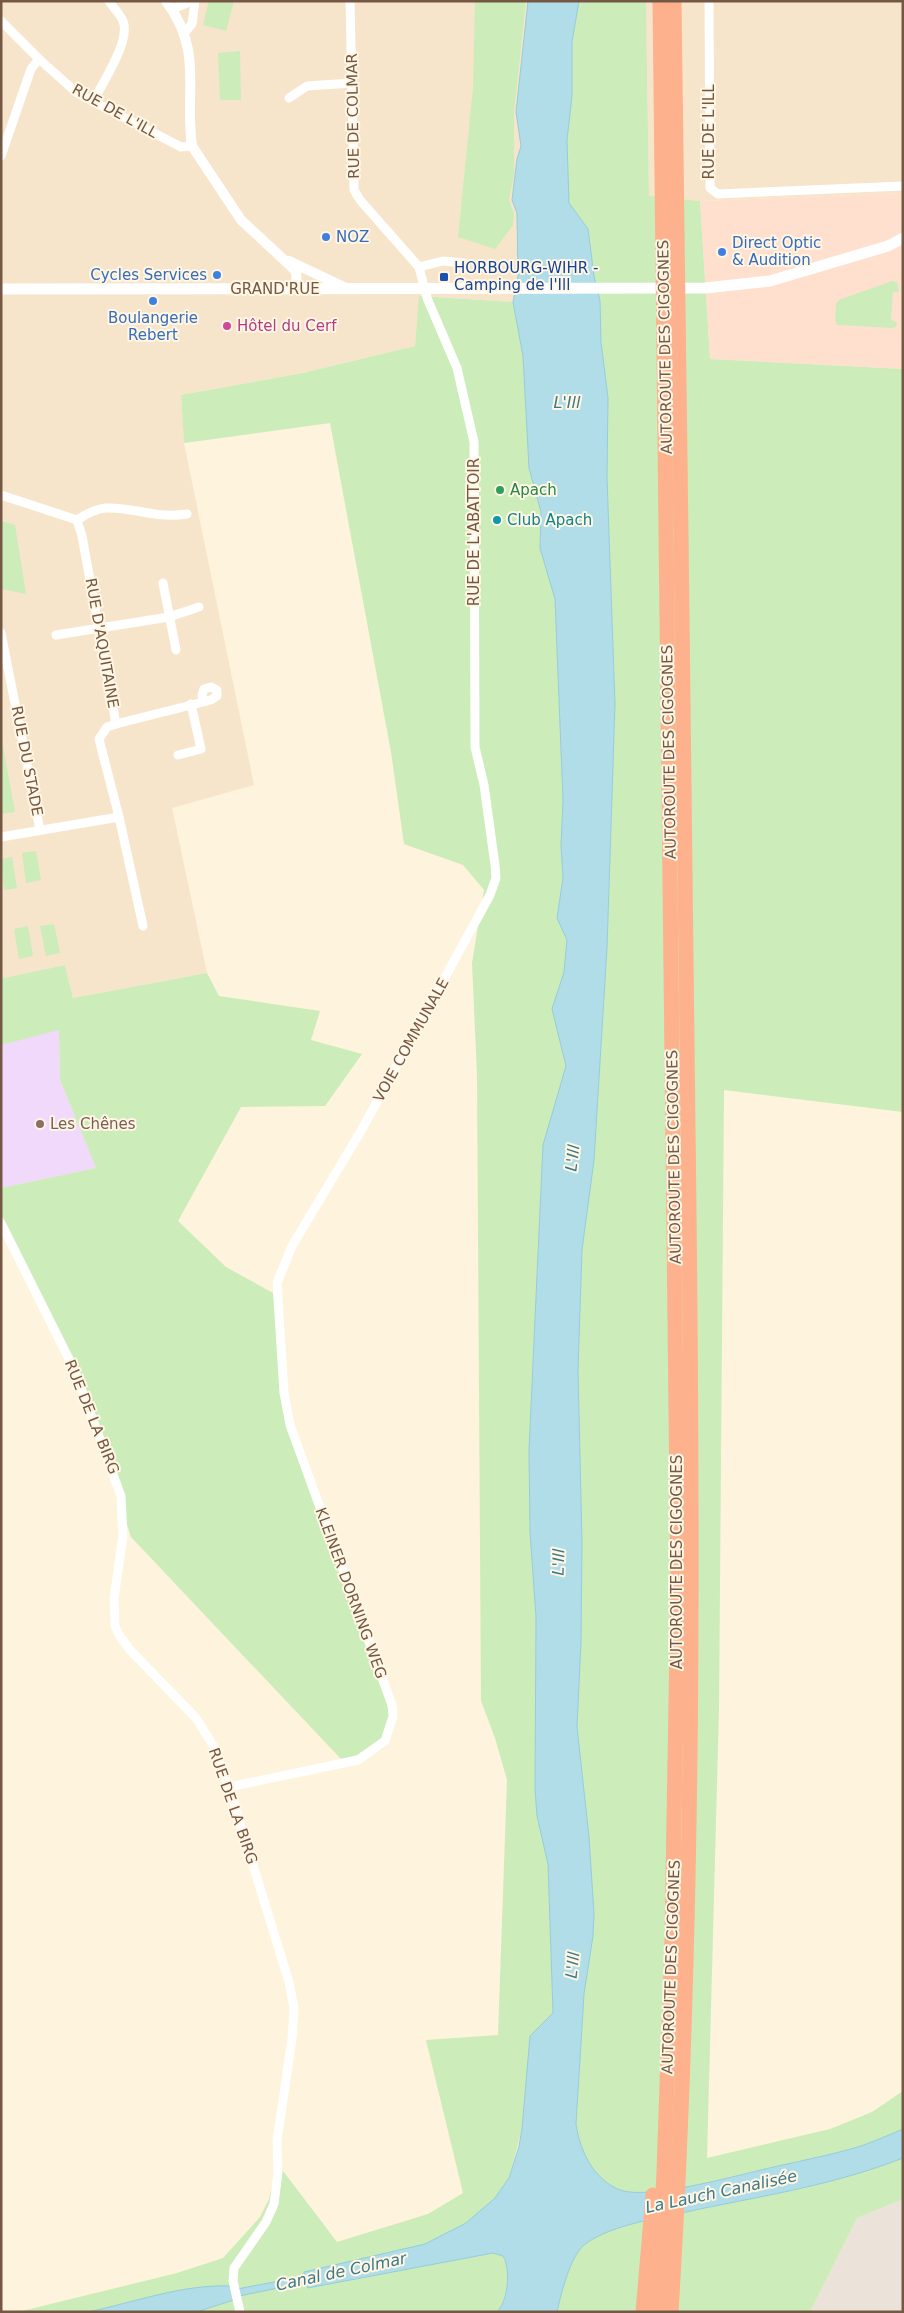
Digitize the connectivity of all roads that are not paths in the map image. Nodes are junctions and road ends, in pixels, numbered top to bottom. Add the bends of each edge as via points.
1 (109, 1) edge
2 (193, 1) edge
3 (350, 1) edge
4 (660, 1) edge
5 (674, 1) edge
6 (709, 1) edge
7 (169, 5) edge
8 (1, 21) edge
9 (185, 32) junction
10 (39, 59) junction
11 (352, 83) junction
12 (289, 98) dead end
13 (93, 102) junction
14 (192, 146) junction
15 (1, 156) edge
16 (903, 186) edge
17 (903, 238) edge
18 (888, 246) junction
19 (903, 248) edge
20 (286, 260) junction
21 (464, 263) dead end
22 (298, 265) junction
23 (420, 267) junction
24 (346, 288) junction
25 (424, 288) junction
26 (1, 289) edge
27 (303, 289) junction
28 (1, 495) edge
29 (187, 514) dead end
30 (77, 520) junction
31 (162, 582) dead end
32 (199, 607) dead end
33 (169, 617) junction
34 (99, 629) junction
35 (1, 634) edge
36 (56, 635) dead end
37 (176, 650) dead end
38 (203, 702) dead end
39 (191, 704) junction
40 (116, 724) junction
41 (178, 756) dead end
42 (484, 785) joint
43 (119, 817) junction
44 (40, 830) junction
45 (1, 837) edge
46 (143, 926) dead end
47 (1, 1223) edge
48 (277, 1283) joint
49 (229, 1787) junction
50 (666, 2172) junction
51 (663, 2228) junction
52 (240, 2310) edge
53 (643, 2312) edge
54 (656, 2312) edge
55 (671, 2312) edge

1 - 13 street via 123,21 124,32 119,51
2 - 7 street
2 - 9 street via 192,24
3 - 11 street, RUE DE COLMAR
4 - 50 highway, AUTOROUTE DES CIGOGNES via 678,1585 675,1821 665,2121 657,2134
5 - 50 highway, AUTOROUTE DES CIGOGNES via 692,1586 687,1936
6 - 16 street, RUE DE L'ILL via 710,188 718,194
7 - 9 street
8 - 10 street, RUE DE L'ILL
9 - 14 street via 192,85
10 - 13 street, RUE DE L'ILL via 77,93
10 - 15 street via 31,69
11 - 12 street via 307,86
11 - 23 street, RUE DE COLMAR via 354,190
13 - 14 street, RUE DE L'ILL via 181,146
14 - 20 street via 241,220
17 - 18 main road
18 - 19 main road
18 - 25 main road, GRAND'RUE via 770,281 705,288
20 - 22 street
20 - 27 street via 296,271
21 - 23 street via 443,261
22 - 24 street
22 - 27 street via 308,274
23 - 25 street
24 - 25 main road, GRAND'RUE
24 - 27 main road, GRAND'RUE
25 - 42 street, RUE DE L'ABATTOIR via 457,368 474,442 475,747
26 - 27 main road, GRAND'RUE
28 - 30 street
29 - 30 street via 169,517 106,508 89,512
30 - 34 street, RUE D'AQUITAINE
31 - 33 street
32 - 33 street
33 - 34 street
33 - 37 street
34 - 36 street
34 - 40 street, RUE D'AQUITAINE
35 - 44 street, RUE DU STADE
38 - 39 street
39 - 40 street
39 - 41 street via 201,749
40 - 43 street, RUE D'AQUITAINE via 107,727 99,739
42 - 48 street, VOIE COMMUNALE via 496,878 490,895 361,1131 292,1246
43 - 44 street
43 - 46 street
44 - 45 street
47 - 49 street, RUE DE LA BIRG via 74,1369 121,1496 124,1536 113,1608 119,1635 203,1728
48 - 49 street, KLEINER DORNING WEG via 284,1393 290,1425 392,1705 393,1716 385,1742 358,1760
49 - 52 street, RUE DE LA BIRG via 289,1982 294,2008 277,2141 274,2204 266,2222 234,2268 233,2281
50 - 51 highway, AUTOROUTE DES CIGOGNES
51 - 53 highway
51 - 54 highway, AUTOROUTE DES CIGOGNES
51 - 55 highway, AUTOROUTE DES CIGOGNES

